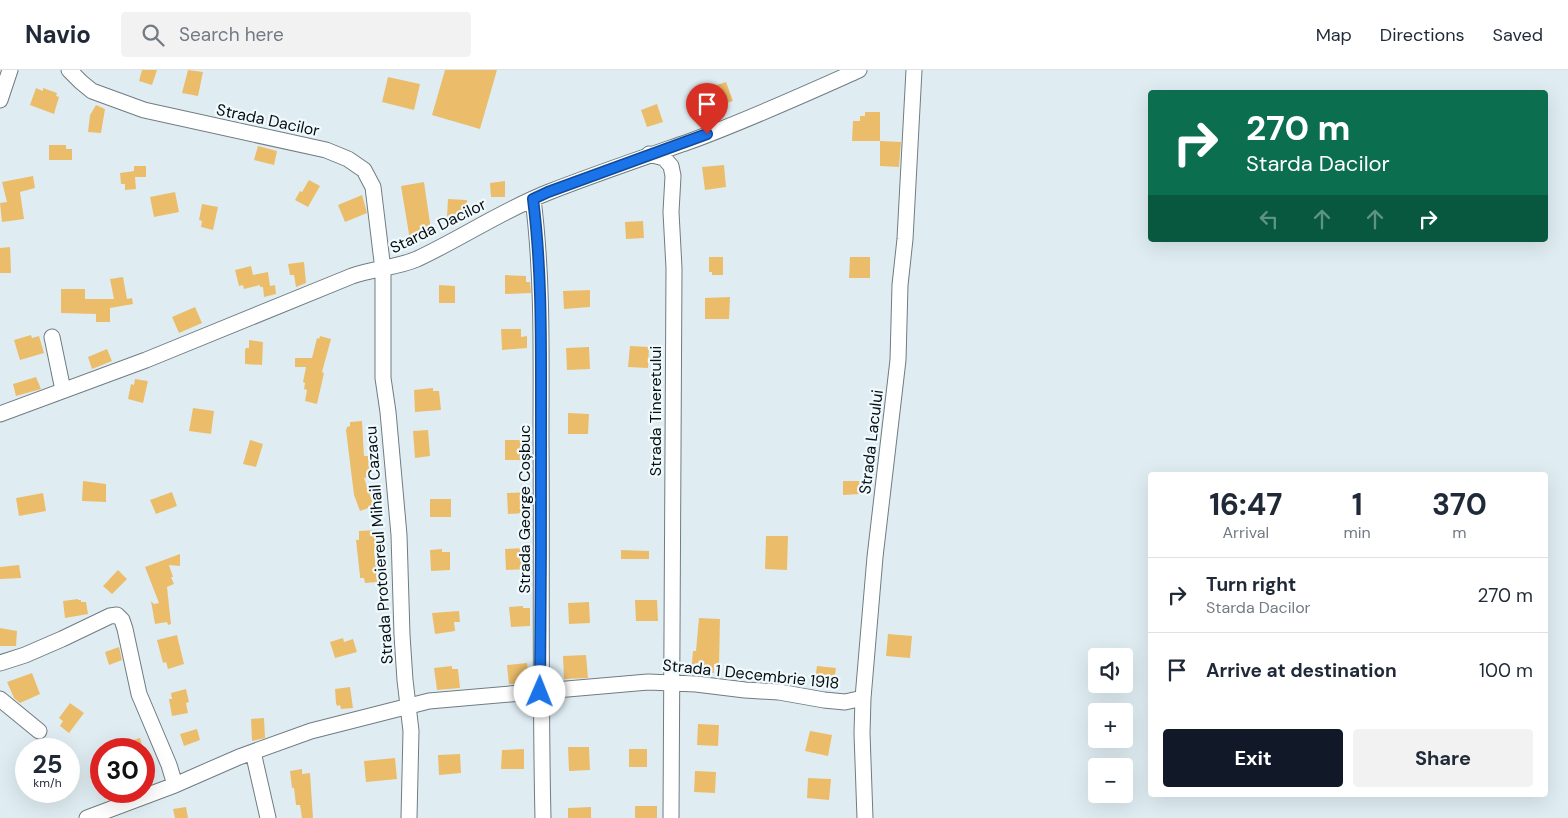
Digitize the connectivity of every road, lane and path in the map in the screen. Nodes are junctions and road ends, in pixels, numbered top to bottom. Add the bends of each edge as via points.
1 (10, 70) edge
2 (69, 70) edge
3 (859, 70) edge
4 (914, 70) edge
5 (0, 100) edge
6 (688, 142) junction
7 (649, 154) junction
8 (673, 176) junction
9 (533, 199) junction
10 (383, 270) junction
11 (52, 337) dead end
12 (63, 390) junction
13 (0, 414) edge
14 (0, 663) edge
15 (673, 682) junction
16 (540, 692) junction
17 (863, 698) junction
18 (0, 699) edge
19 (408, 706) junction
20 (39, 730) dead end
21 (253, 752) junction
22 (175, 785) junction
23 (87, 818) edge
24 (268, 818) edge
25 (409, 818) edge
26 (543, 818) edge
27 (671, 818) edge
28 (865, 818) edge

1 - 5 street
2 - 10 street, Strada Dacilor via 92,91 144,110 326,150 348,159 364,170 373,186
3 - 6 street, Starda Dacilor
4 - 17 street, Strada Lacului via 898,360 876,547
6 - 7 street, Starda Dacilor
6 - 8 street, Strada Tineretului via 678,155
7 - 8 street via 664,158 671,166
7 - 9 street, Starda Dacilor
8 - 15 street, Strada Tineretului
9 - 10 street, Starda Dacilor via 418,258
9 - 16 street, Strada George Coșbuc via 538,238 541,367
10 - 12 street, Starda Dacilor via 352,276 146,360
10 - 19 street, Strada Protoiereul Mihail Cazacu via 383,378 399,535
11 - 12 street
12 - 13 street, Starda Dacilor
14 - 22 street via 117,615 125,629 140,694
15 - 16 street, Strada 1 Decembrie 1918
15 - 17 street, Strada 1 Decembrie 1918 via 845,702
15 - 27 street, Strada Tineretului
16 - 19 street, Strada 1 Decembrie 1918 via 429,700
16 - 26 street, Strada George Coșbuc
17 - 28 street, Strada Lacului
18 - 20 street
19 - 21 street, Strada 1 Decembrie 1918 via 311,731
19 - 25 street, Strada Protoiereul Mihail Cazacu via 411,731
21 - 22 street, Strada 1 Decembrie 1918
21 - 24 street
22 - 23 street, Strada 1 Decembrie 1918

